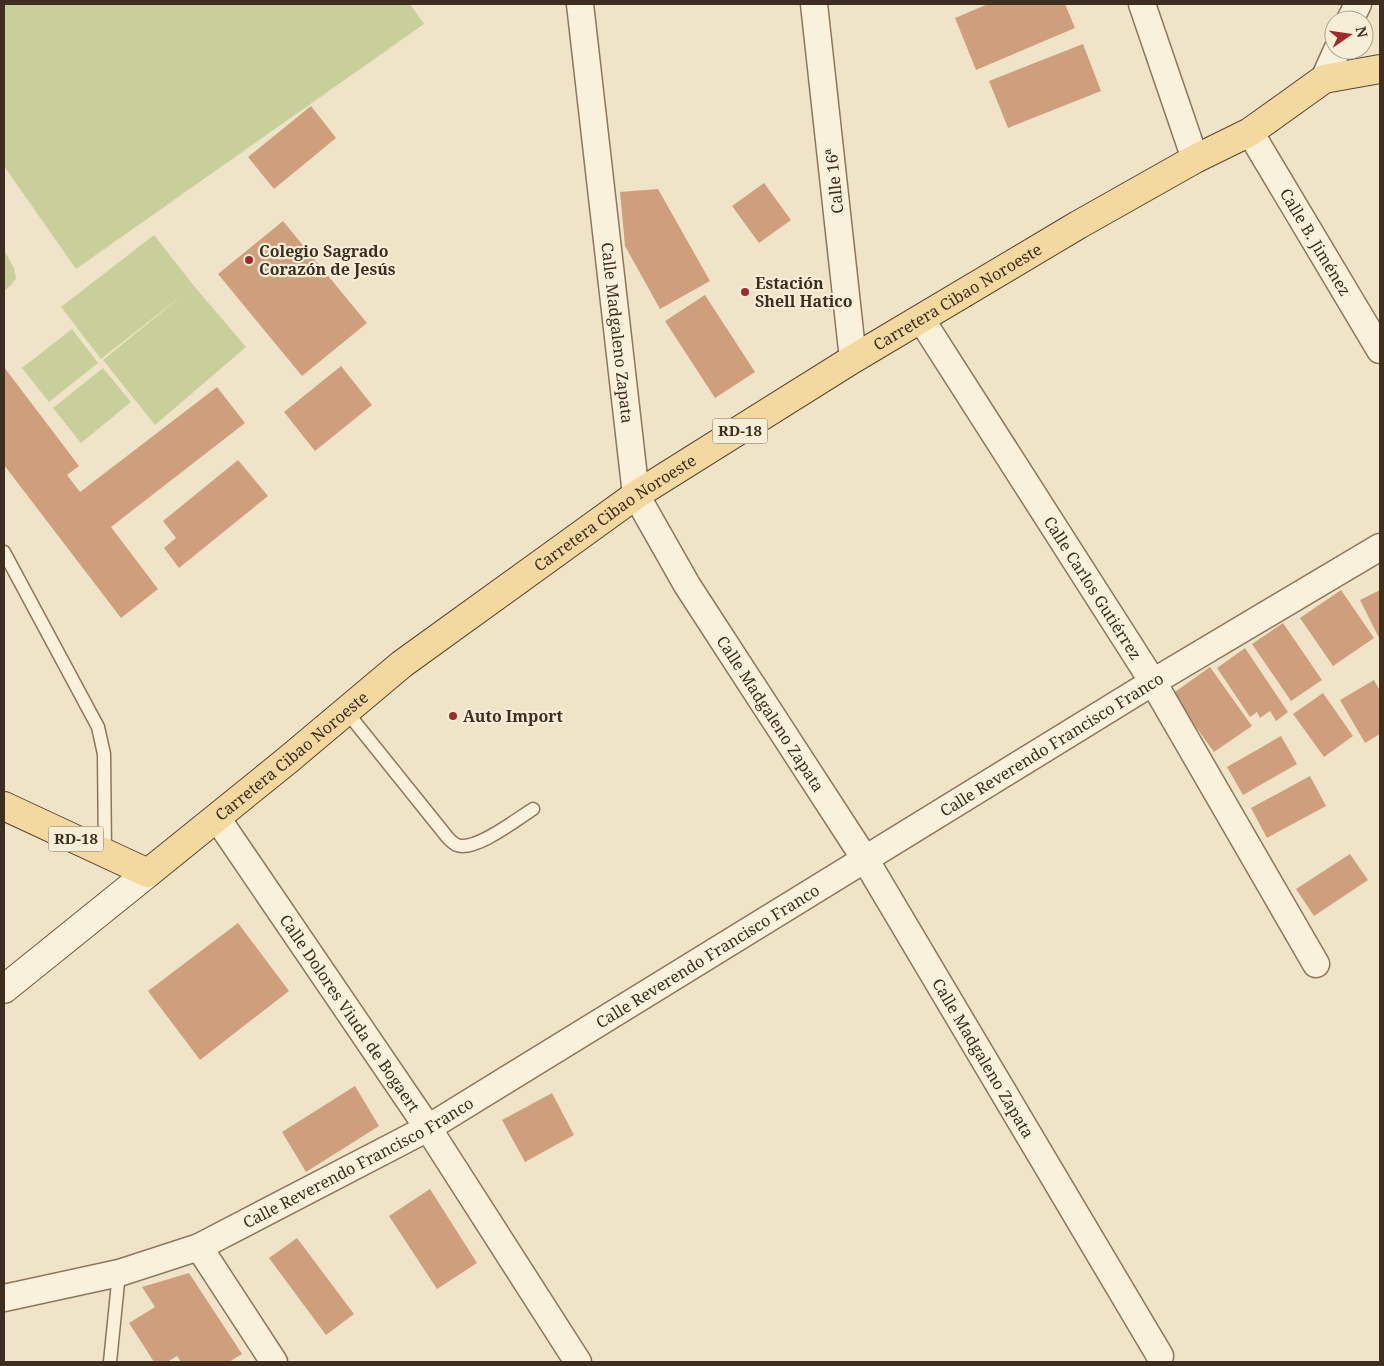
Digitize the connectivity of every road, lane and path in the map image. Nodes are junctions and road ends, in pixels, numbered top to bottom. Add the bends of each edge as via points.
1 (580, 4) edge
2 (814, 4) edge
3 (1142, 4) edge
4 (1332, 60) edge
5 (1380, 69) edge
6 (1324, 78) junction
7 (1250, 132) junction
8 (1194, 159) junction
9 (921, 319) junction
10 (1380, 350) edge
11 (853, 359) junction
12 (636, 495) junction
13 (1380, 547) edge
14 (4, 552) edge
15 (1153, 682) junction
16 (346, 711) junction
17 (4, 806) edge
18 (533, 809) dead end
19 (216, 818) junction
20 (105, 853) junction
21 (865, 860) junction
22 (148, 872) junction
23 (1316, 964) dead end
24 (4, 989) edge
25 (428, 1128) junction
26 (199, 1247) junction
27 (119, 1273) junction
28 (4, 1298) edge
29 (1160, 1356) dead end
30 (110, 1362) edge
31 (274, 1362) edge
32 (578, 1362) edge

1 - 12 street, Calle Madgaleno Zapata
2 - 11 street, Calle 16ª
3 - 8 street
4 - 6 street
5 - 6 main road, Carretera Cibao Noroeste / RD-18
6 - 7 main road, Carretera Cibao Noroeste / RD-18
7 - 8 main road, Carretera Cibao Noroeste / RD-18
7 - 10 street, Calle B. Jiménez
8 - 9 main road, Carretera Cibao Noroeste / RD-18 via 1078,224
9 - 11 main road, Carretera Cibao Noroeste / RD-18
9 - 15 street, Calle Carlos Gutiérrez
11 - 12 main road, Carretera Cibao Noroeste / RD-18
12 - 16 main road, Carretera Cibao Noroeste / RD-18 via 402,664
12 - 21 street, Calle Madgaleno Zapata via 687,585
13 - 15 street, Calle Reverendo Francisco Franco
14 - 20 lane via 98,727 104,754
15 - 21 street, Calle Reverendo Francisco Franco
15 - 23 street, Calle Carlos Gutiérrez
16 - 18 lane via 457,845 471,846 486,839
16 - 19 main road, Carretera Cibao Noroeste / RD-18
17 - 20 main road, RD-18
19 - 22 main road, Carretera Cibao Noroeste / RD-18
19 - 25 street, Calle Dolores Viuda de Bogaert
20 - 22 main road, RD-18
21 - 25 street, Calle Reverendo Francisco Franco
21 - 29 street, Calle Madgaleno Zapata
22 - 24 main road, RD-18
25 - 26 street, Calle Reverendo Francisco Franco
25 - 32 street, Calle Dolores Viuda de Bogaert
26 - 27 street, Calle Reverendo Francisco Franco
26 - 31 street
27 - 28 street, Calle Reverendo Francisco Franco
27 - 30 lane

